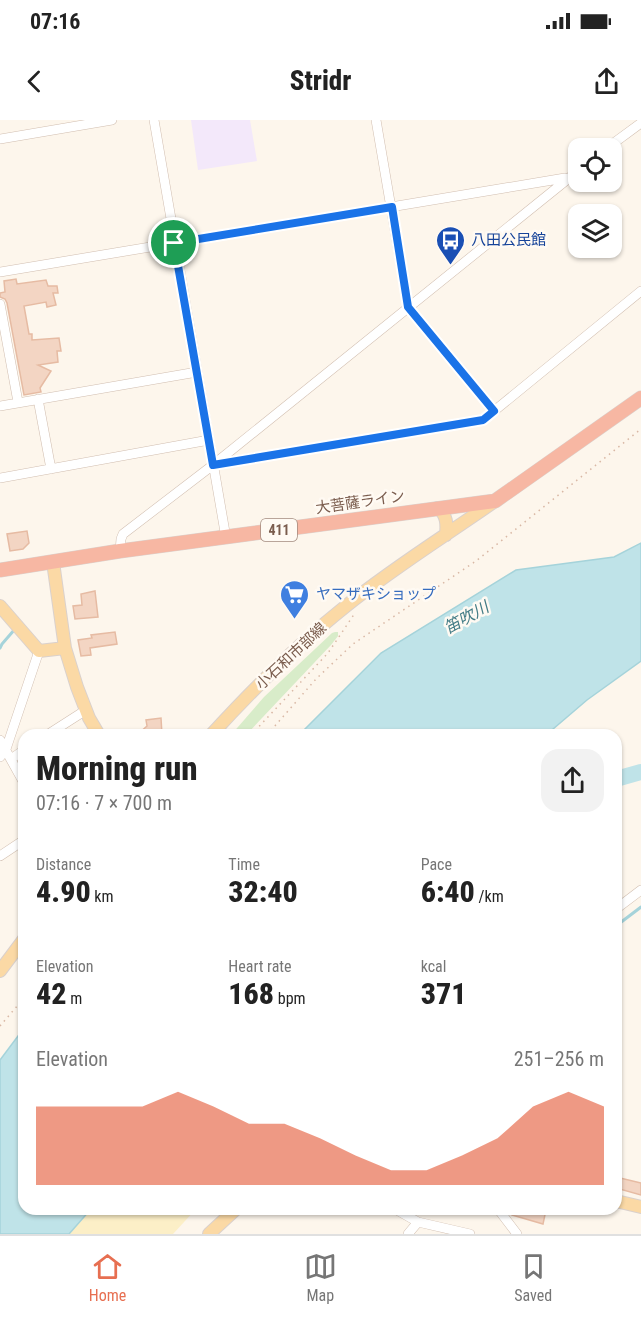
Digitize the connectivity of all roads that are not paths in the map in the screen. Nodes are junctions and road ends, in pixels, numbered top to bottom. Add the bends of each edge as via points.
1 (112, 120) edge
2 (154, 120) edge
3 (376, 120) edge
4 (641, 123) edge
5 (621, 138) edge
6 (0, 139) edge
7 (568, 178) joint
8 (392, 207) junction
9 (174, 243) junction
10 (0, 272) edge
11 (641, 291) edge
12 (0, 304) edge
13 (408, 307) junction
14 (197, 372) junction
15 (641, 398) edge
16 (38, 399) junction
17 (18, 402) junction
18 (0, 406) edge
19 (494, 411) junction
20 (209, 440) junction
21 (213, 465) junction
22 (51, 469) junction
23 (0, 478) edge
24 (495, 501) junction
25 (438, 508) junction
26 (446, 535) junction
27 (226, 538) junction
28 (120, 551) junction
29 (53, 562) junction
30 (0, 570) edge
31 (0, 606) edge
32 (64, 648) junction
33 (39, 651) junction
34 (86, 710) junction
35 (56, 729) edge
36 (96, 729) edge
37 (217, 729) edge
38 (0, 740) edge
39 (3, 753) edge
40 (18, 754) edge
41 (11, 759) junction
42 (18, 772) edge
43 (18, 844) edge
44 (0, 856) edge
45 (641, 890) edge
46 (622, 904) edge
47 (18, 947) edge
48 (0, 971) edge
49 (622, 1203) edge
50 (641, 1208) edge
51 (230, 1215) edge
52 (404, 1215) edge
53 (503, 1215) edge
54 (418, 1222) junction
55 (209, 1234) edge
56 (408, 1234) edge
57 (470, 1234) edge
58 (517, 1234) edge

1 - 6 street
2 - 9 street
3 - 8 street
4 - 5 street
7 - 8 street
7 - 13 street
8 - 9 street
8 - 13 street
9 - 10 street
9 - 14 street
11 - 19 street
12 - 17 street
13 - 19 street
13 - 21 street
14 - 16 street
14 - 20 street
15 - 24 highway, 大菩薩ライン / 411
16 - 17 street
16 - 22 street
17 - 18 street
19 - 21 street via 483,420
20 - 21 street
20 - 22 street
21 - 27 street
21 - 28 street via 123,534
22 - 23 street
24 - 25 highway, 大菩薩ライン / 411
24 - 26 main road, 小石和市部線
25 - 26 main road via 447,519
25 - 27 highway, 大菩薩ライン / 411
26 - 37 main road, 小石和市部線 via 346,605 287,656
27 - 28 highway, 大菩薩ライン / 411
28 - 29 highway, 大菩薩ライン / 411
29 - 30 highway, 411
29 - 32 main road
31 - 33 main road
32 - 33 main road
32 - 34 main road
33 - 39 street
34 - 35 street
34 - 36 main road
38 - 39 street
39 - 41 street
40 - 41 street
41 - 42 street
43 - 44 street
45 - 46 street
47 - 48 main road
49 - 50 main road
51 - 55 main road
52 - 54 street
53 - 58 street
54 - 56 street
54 - 57 street

